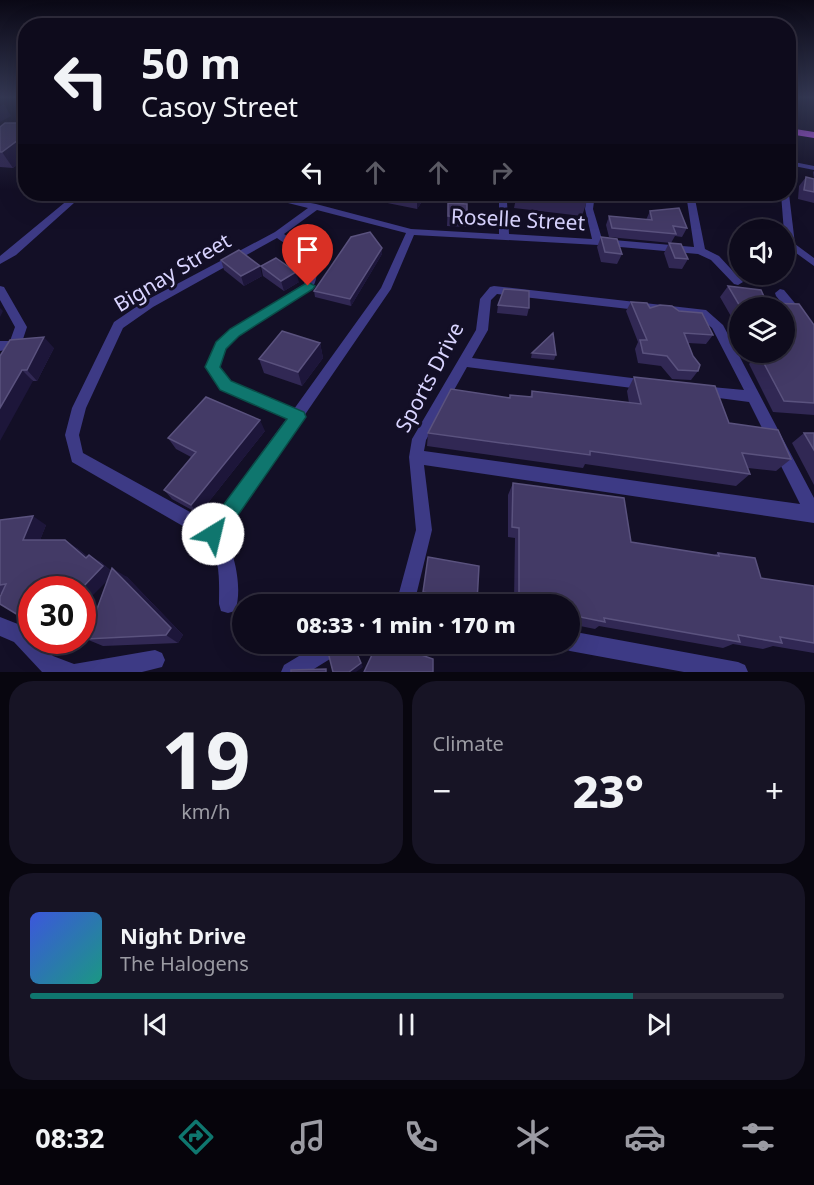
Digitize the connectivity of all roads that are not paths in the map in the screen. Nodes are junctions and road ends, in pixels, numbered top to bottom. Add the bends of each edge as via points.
1 (796, 132) edge
2 (814, 135) edge
3 (796, 164) edge
4 (814, 168) edge
5 (72, 201) edge
6 (291, 201) edge
7 (504, 201) edge
8 (590, 201) edge
9 (691, 201) edge
10 (786, 201) edge
11 (316, 207) junction
12 (411, 232) junction
13 (278, 234) junction
14 (504, 236) junction
15 (598, 242) junction
16 (700, 251) junction
17 (0, 261) edge
18 (814, 263) edge
19 (729, 273) edge
20 (0, 290) edge
21 (780, 293) dead end
22 (814, 334) edge
23 (15, 345) junction
24 (0, 346) edge
25 (463, 362) junction
26 (0, 369) edge
27 (661, 386) edge
28 (684, 389) edge
29 (753, 397) junction
30 (298, 417) junction
31 (416, 457) junction
32 (814, 515) edge
33 (213, 534) junction
34 (408, 594) edge
35 (228, 604) dead end
36 (0, 626) edge
37 (580, 643) edge
38 (320, 654) edge
39 (155, 660) dead end
40 (713, 670) edge
41 (70, 672) edge
42 (79, 672) edge
43 (291, 672) edge
44 (738, 672) edge

1 - 2 main road
3 - 4 street
5 - 17 street
6 - 11 street, Roselle Street
7 - 14 street
8 - 15 street
9 - 16 street
10 - 18 street via 790,245
11 - 12 street, Roselle Street
11 - 13 street, Bignay Street
12 - 14 street, Roselle Street
12 - 30 street via 386,289
13 - 30 street via 314,265 314,277 308,286 234,333 220,346 212,367 225,386
13 - 33 street, Bignay Street via 118,325 79,408 72,435 77,457
14 - 15 street, Roselle Street
15 - 16 street, Roselle Street
16 - 19 street, Roselle Street via 715,258
20 - 23 street via 21,327
21 - 22 street
23 - 24 street
23 - 26 street
25 - 27 street
25 - 29 street, Sports Drive via 482,330 486,299 494,290 702,313 717,325
25 - 31 street, Sports Drive via 419,439
28 - 29 street
29 - 32 street, Sports Drive
30 - 33 street
31 - 32 street
31 - 34 street, Sports Drive via 424,530
33 - 35 street via 222,543 226,558
36 - 41 street via 21,635 47,664
37 - 40 street
38 - 43 street
39 - 42 street
40 - 44 street

